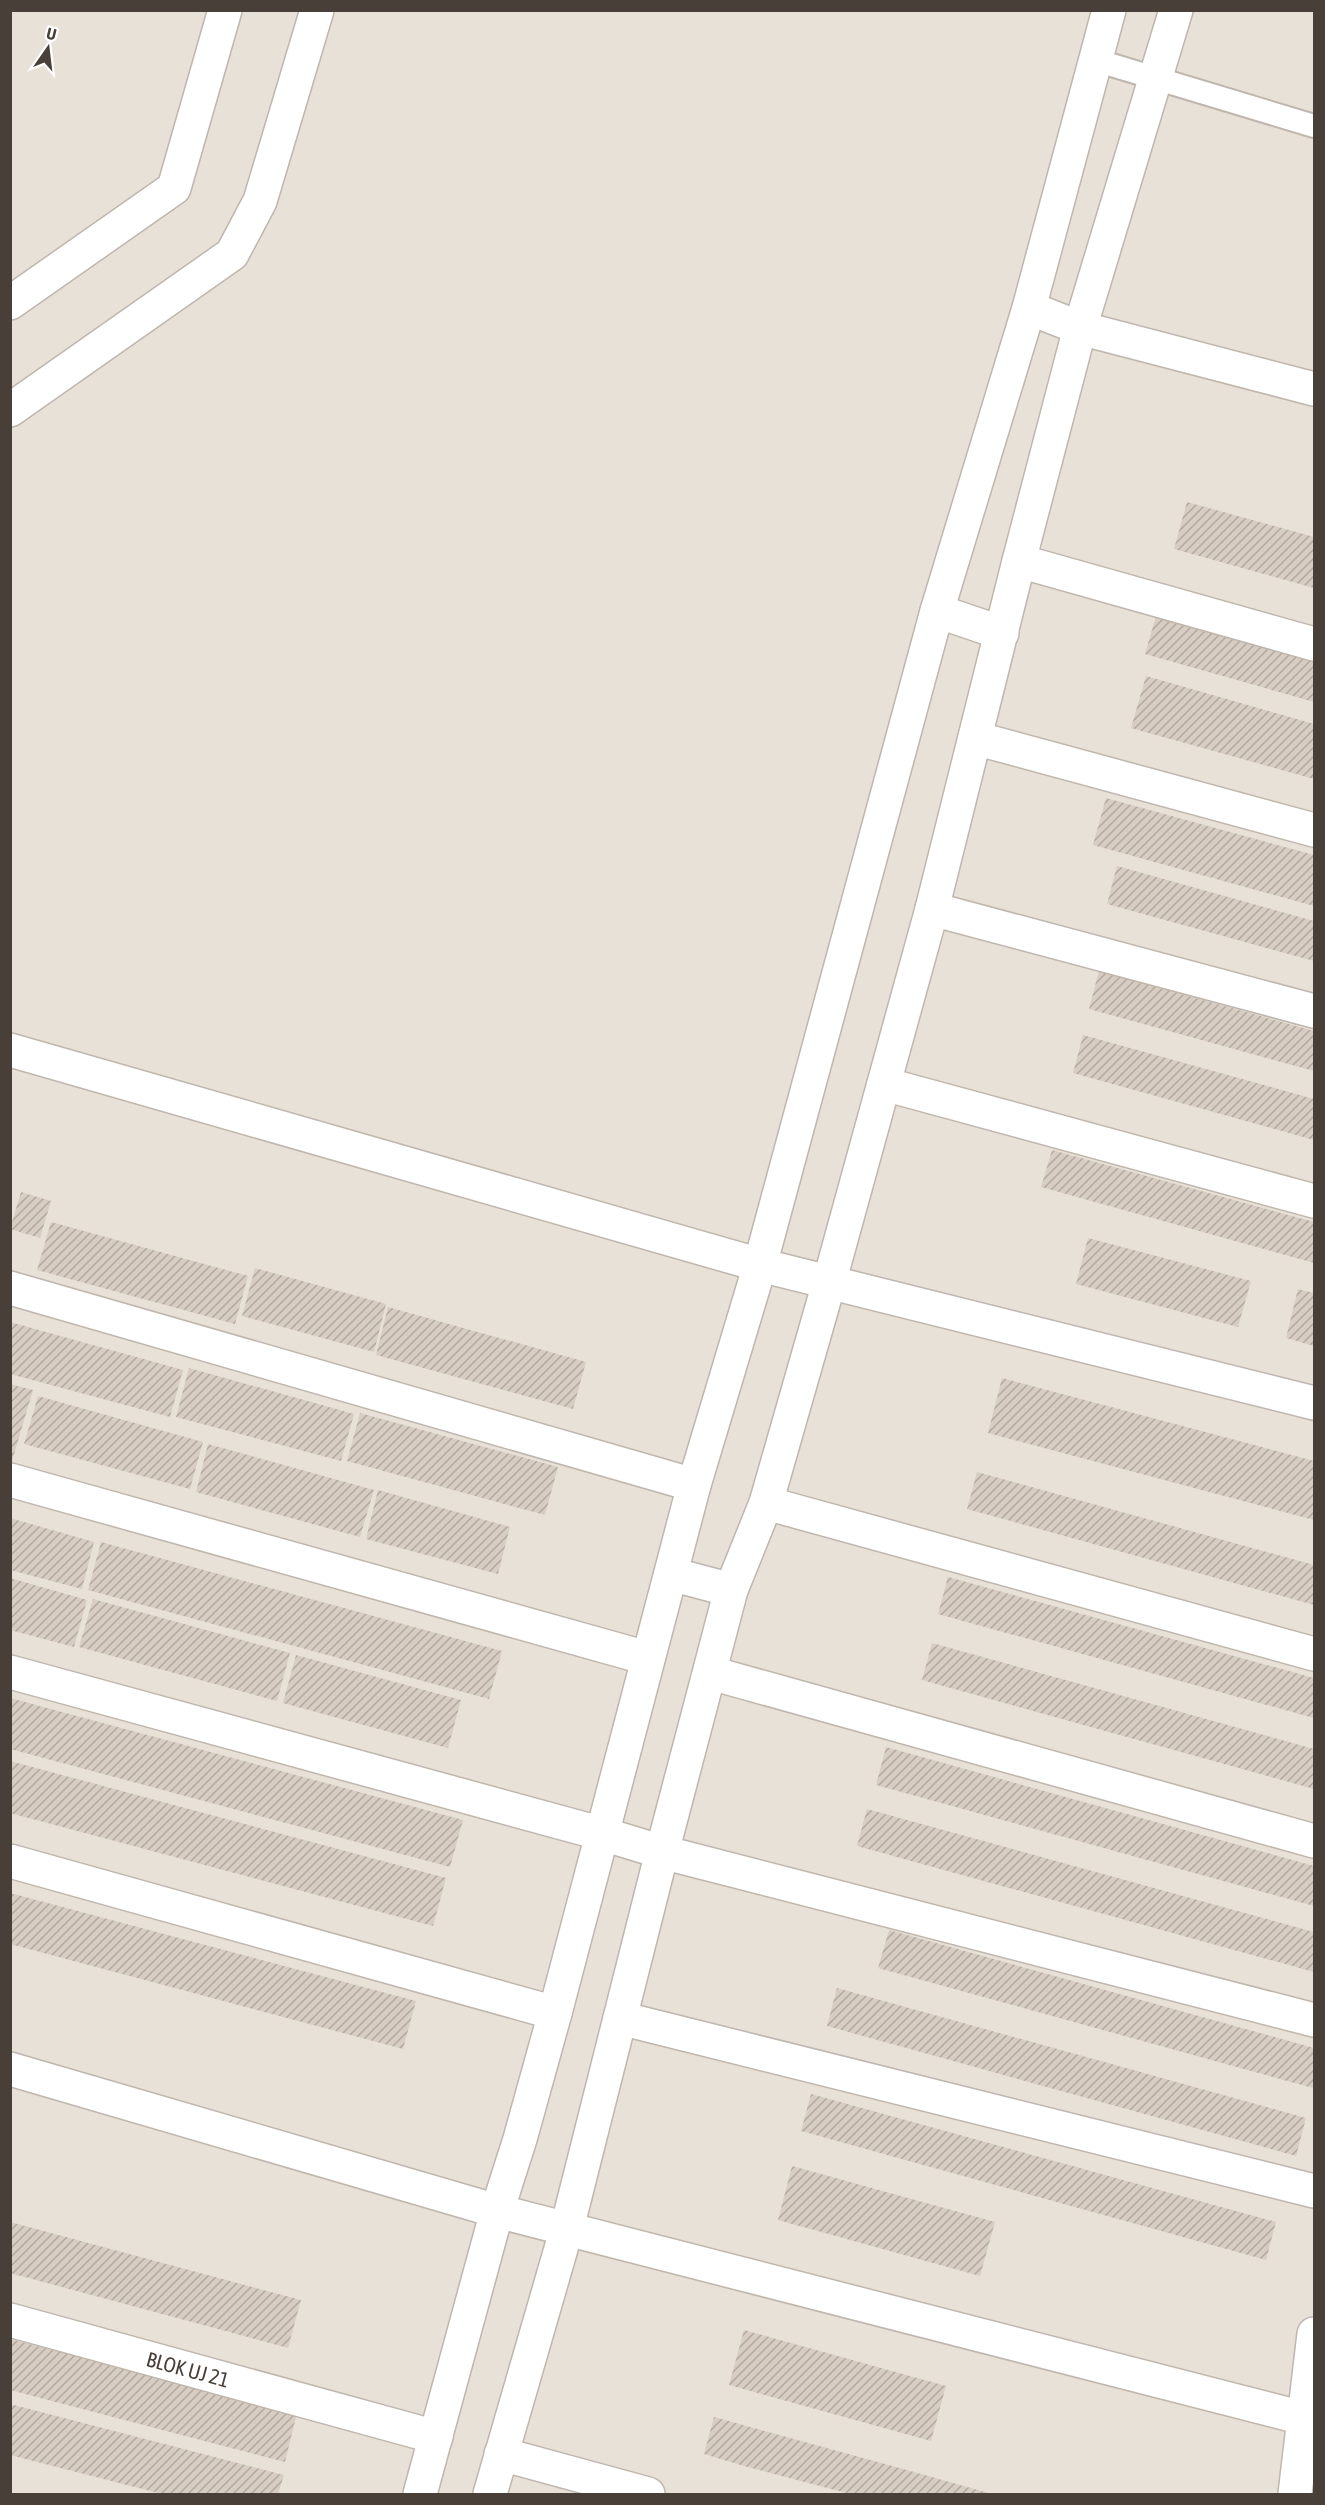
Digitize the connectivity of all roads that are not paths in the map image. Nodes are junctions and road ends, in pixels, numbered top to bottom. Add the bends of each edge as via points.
1 (225, 10) edge
2 (317, 10) edge
3 (1108, 10) edge
4 (1176, 10) edge
5 (1095, 60) junction
6 (1156, 77) junction
7 (1314, 126) edge
8 (10, 303) edge
9 (1029, 308) junction
10 (1080, 328) junction
11 (1314, 389) edge
12 (10, 410) edge
13 (1019, 561) junction
14 (937, 611) junction
15 (1002, 633) junction
16 (1314, 644) edge
17 (975, 738) junction
18 (1314, 830) edge
19 (932, 909) junction
20 (1314, 1011) edge
21 (10, 1050) edge
22 (884, 1084) junction
23 (1314, 1201) edge
24 (760, 1265) junction
25 (829, 1283) junction
26 (10, 1288) edge
27 (1314, 1403) edge
28 (10, 1480) edge
29 (694, 1485) junction
30 (766, 1503) junction
31 (670, 1575) junction
32 (731, 1590) junction
33 (1314, 1654) edge
34 (648, 1658) junction
35 (10, 1672) edge
36 (711, 1673) junction
37 (603, 1834) junction
38 (1314, 1841) edge
39 (662, 1852) junction
40 (10, 1861) edge
41 (555, 2013) junction
42 (620, 2018) junction
43 (1314, 2020) edge
44 (10, 2069) edge
45 (1314, 2191) edge
46 (497, 2211) junction
47 (567, 2228) junction
48 (10, 2320) edge
49 (1314, 2334) edge
50 (1303, 2418) junction
51 (436, 2437) junction
52 (501, 2454) junction
53 (420, 2494) edge
54 (490, 2494) edge
55 (648, 2494) edge
56 (1295, 2494) edge

1 - 8 street via 174,188
2 - 12 street via 260,201 232,255
3 - 5 street
4 - 6 street
5 - 6 lane
5 - 9 street
6 - 7 lane
6 - 10 street
9 - 10 street
9 - 14 street
10 - 11 street
10 - 13 street
13 - 15 street
13 - 16 street
14 - 15 street
14 - 24 street
15 - 17 street
17 - 18 street
17 - 19 street
19 - 20 street
19 - 22 street
21 - 24 street
22 - 23 street
22 - 25 street
24 - 25 street
24 - 29 street
25 - 27 street
25 - 30 street
26 - 29 street
28 - 34 street
29 - 31 street
30 - 32 street
30 - 33 street
31 - 32 street
31 - 34 street
32 - 36 street
34 - 37 street
35 - 37 street
36 - 38 street
36 - 39 street
37 - 39 street
37 - 41 street
39 - 42 street
39 - 43 street
40 - 41 street
41 - 46 street
42 - 45 street
42 - 47 street
44 - 46 street
46 - 47 street
46 - 51 street
47 - 50 street
47 - 52 street
48 - 51 street, BLOK UJ 21
49 - 50 street
50 - 56 street
51 - 53 street
52 - 54 street
52 - 55 street

